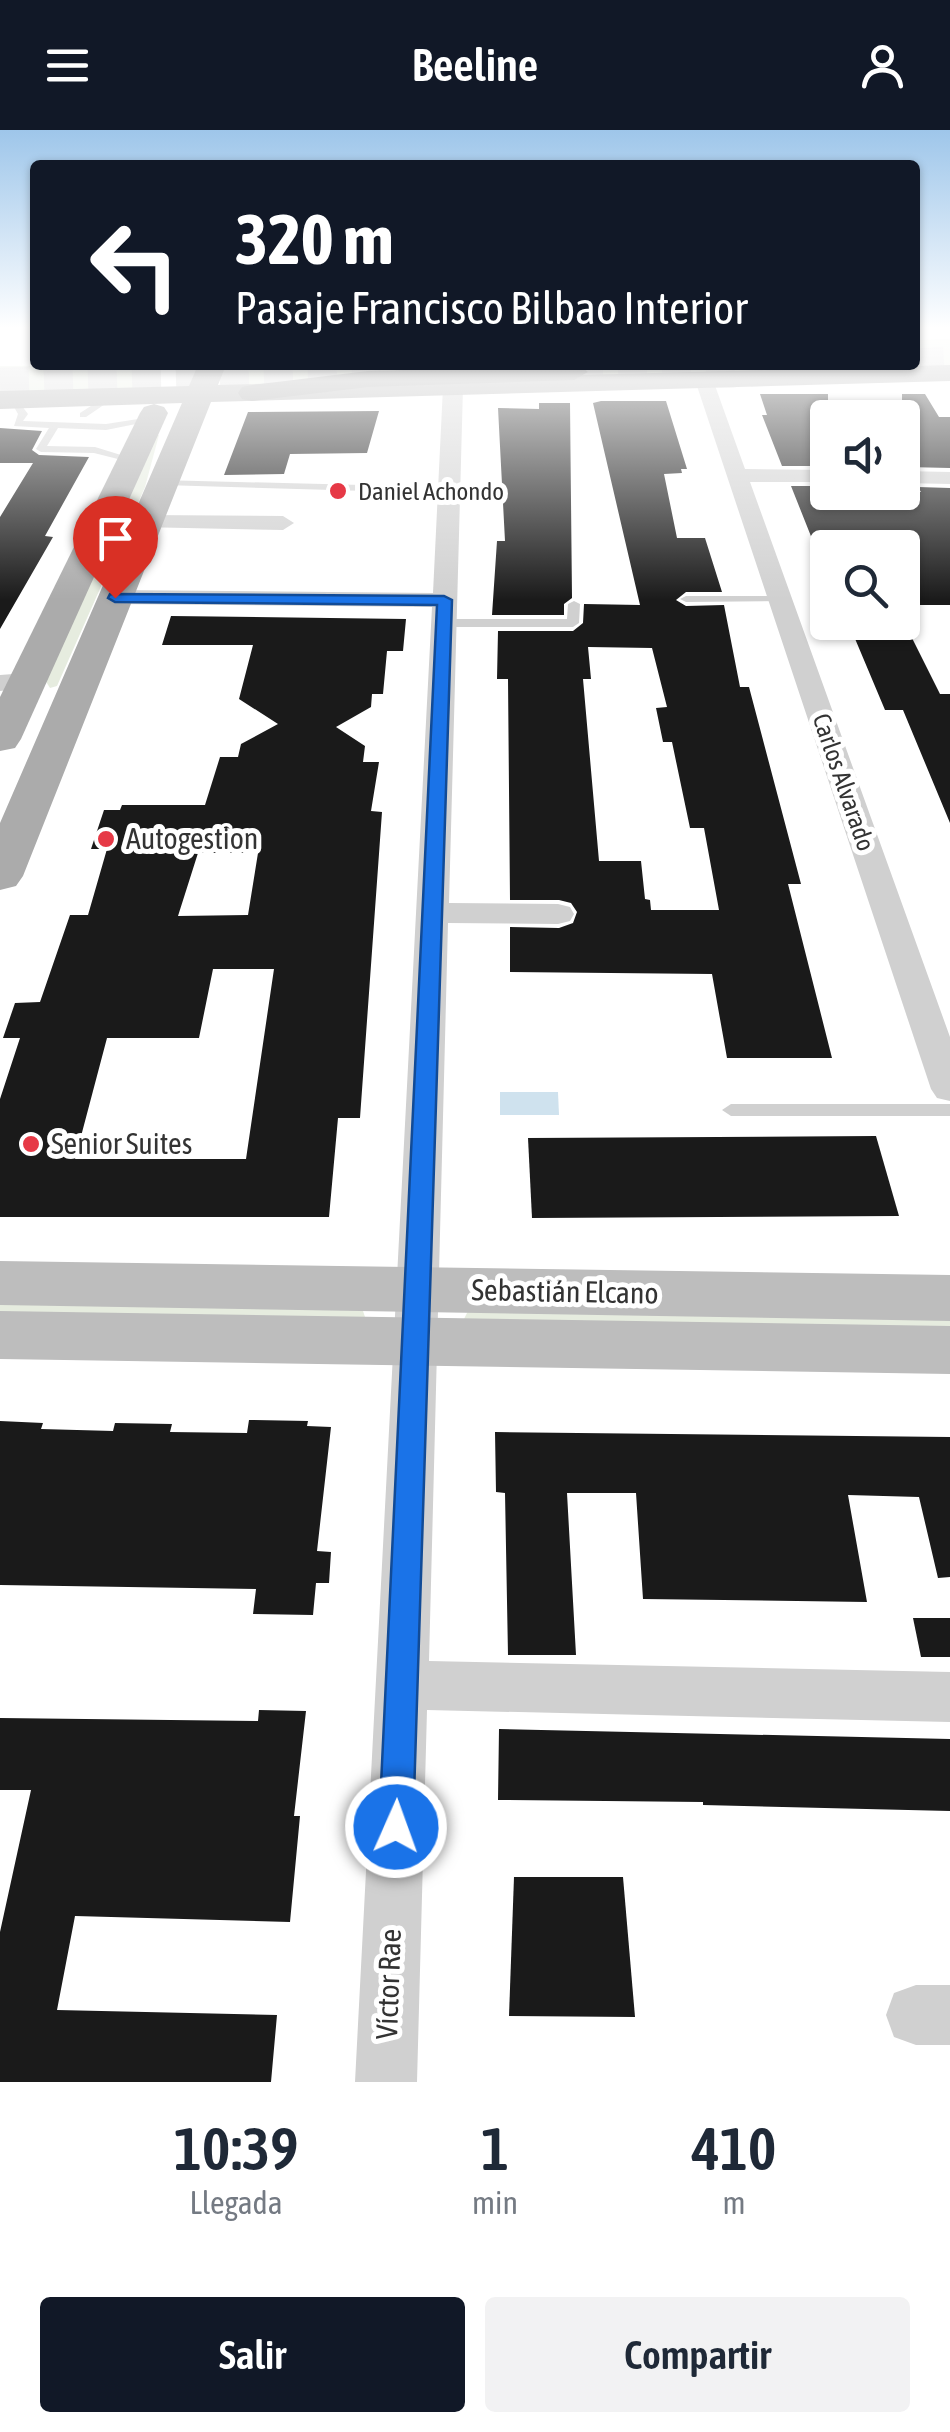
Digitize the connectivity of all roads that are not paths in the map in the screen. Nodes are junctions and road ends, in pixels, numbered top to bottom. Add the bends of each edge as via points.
1 (15, 418) edge
2 (90, 418) edge
3 (122, 418) edge
4 (152, 418) edge
5 (190, 418) edge
6 (452, 418) edge
7 (718, 418) edge
8 (55, 425) junction
9 (106, 427) junction
10 (95, 450) junction
11 (132, 460) junction
12 (738, 475) junction
13 (810, 476) edge
14 (950, 478) edge
15 (163, 482) junction
16 (920, 484) edge
17 (402, 489) dead end
18 (147, 522) junction
19 (283, 523) dead end
20 (115, 598) junction
21 (686, 599) dead end
22 (780, 600) junction
23 (574, 604) dead end
24 (444, 612) junction
25 (8, 704) edge
26 (62, 726) junction
27 (0, 876) edge
28 (432, 913) junction
29 (558, 914) dead end
30 (950, 1090) edge
31 (730, 1110) dead end
32 (950, 1110) edge
33 (0, 1283) edge
34 (950, 1298) edge
35 (416, 1315) junction
36 (0, 1335) edge
37 (950, 1350) edge
38 (402, 1685) junction
39 (950, 1697) edge
40 (386, 2082) edge

1 - 8 lane via 16,424
2 - 9 lane
3 - 9 lane
4 - 11 main road
5 - 15 main road
6 - 24 street, Víctor Rae
7 - 12 street, Carlos Alvarado
8 - 9 lane
8 - 10 lane via 41,449
9 - 10 lane
10 - 11 lane
11 - 25 main road
12 - 13 street
12 - 22 street, Carlos Alvarado
14 - 16 street
15 - 17 lane
15 - 18 main road
18 - 19 street
18 - 20 main road
20 - 24 street
20 - 26 main road
21 - 22 lane
22 - 30 street, Carlos Alvarado
23 - 24 lane via 574,624
24 - 28 street, Víctor Rae
25 - 26 main road via 50,691
26 - 27 main road
28 - 29 street
28 - 35 street, Víctor Rae
31 - 32 lane
33 - 35 street, Sebastián Elcano
34 - 35 street, Sebastián Elcano
35 - 36 street, Sebastián Elcano
35 - 37 street, Sebastián Elcano
35 - 38 street, Víctor Rae
38 - 39 street
38 - 40 street, Víctor Rae

